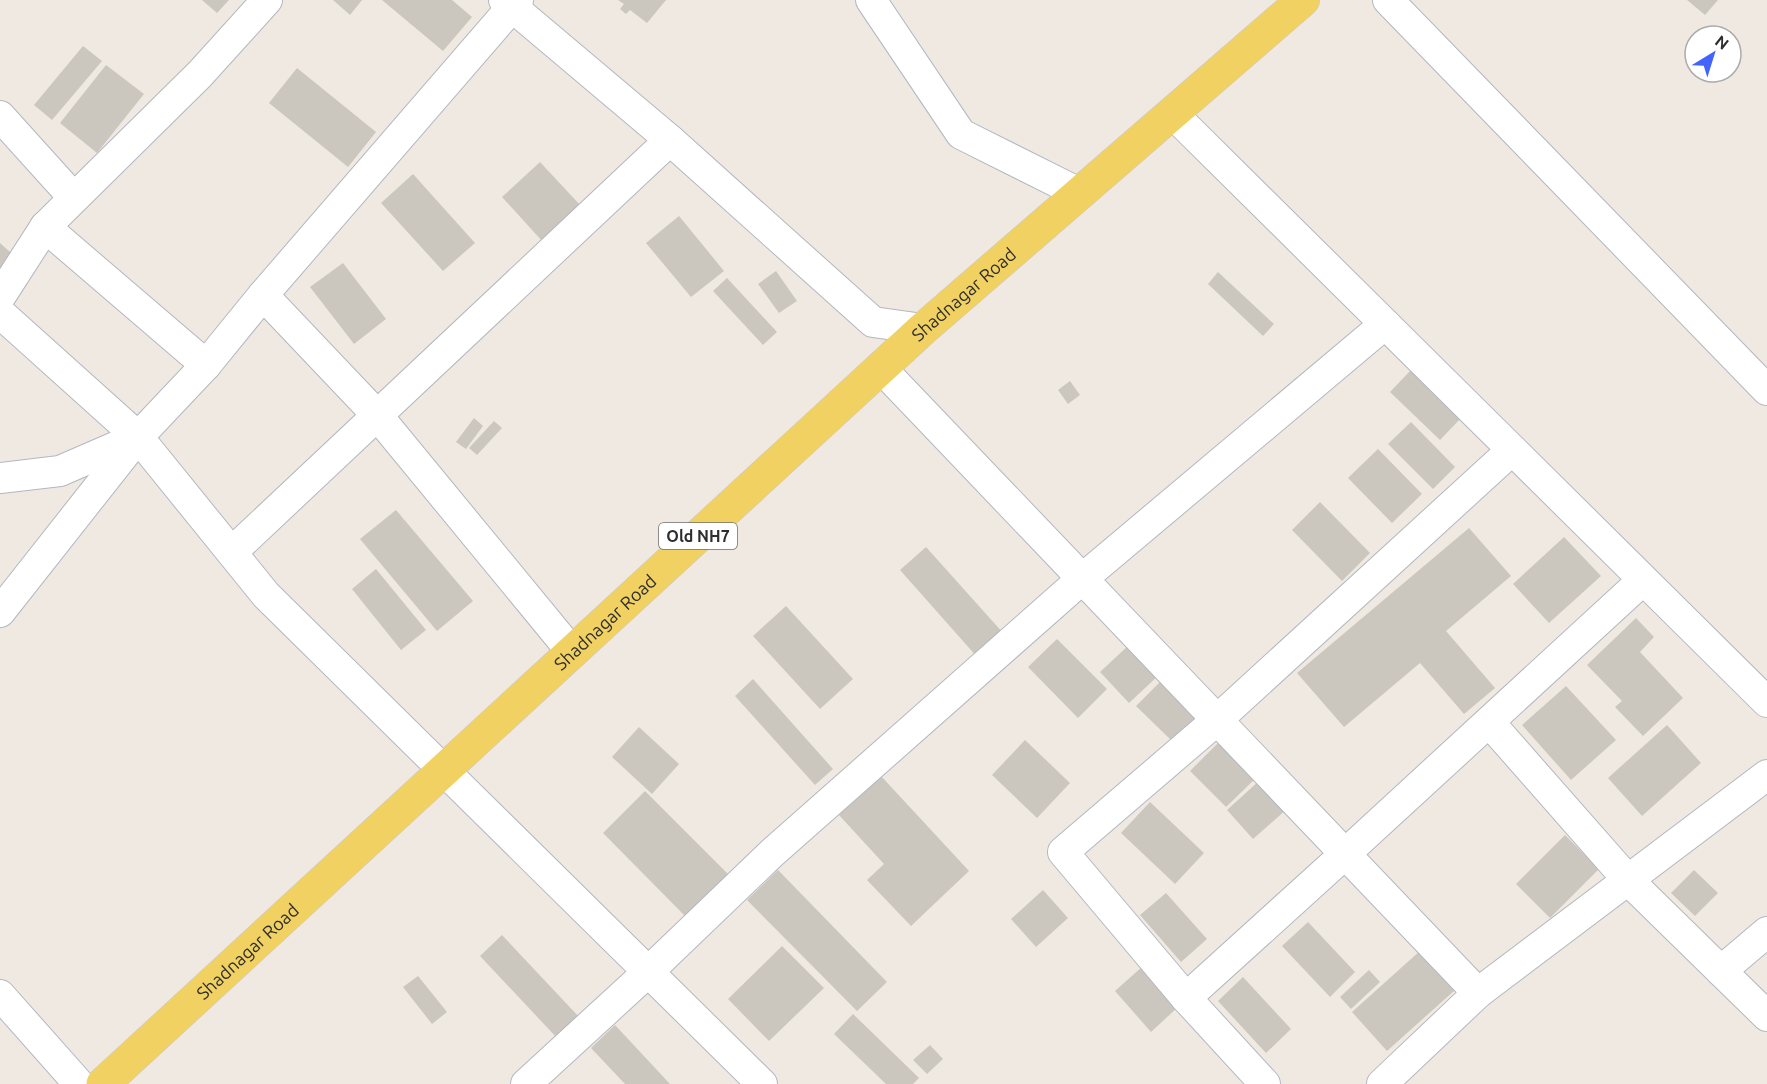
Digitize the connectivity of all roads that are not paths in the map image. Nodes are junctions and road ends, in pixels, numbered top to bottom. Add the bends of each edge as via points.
1 (267, 0) edge
2 (871, 0) edge
3 (1303, 0) edge
4 (1389, 0) edge
5 (511, 2) edge
6 (1172, 113) junction
7 (0, 116) edge
8 (670, 140) junction
9 (1079, 194) junction
10 (74, 198) junction
11 (45, 227) junction
12 (263, 295) junction
13 (0, 297) edge
14 (0, 314) edge
15 (1385, 324) junction
16 (923, 329) junction
17 (206, 365) junction
18 (880, 368) junction
19 (1767, 390) edge
20 (377, 416) junction
21 (138, 437) junction
22 (1512, 450) junction
23 (0, 478) edge
24 (232, 552) junction
25 (1082, 579) junction
26 (1643, 580) junction
27 (0, 612) edge
28 (572, 652) junction
29 (1767, 702) edge
30 (1217, 720) junction
31 (1489, 722) junction
32 (443, 770) junction
33 (1767, 775) edge
34 (1345, 854) junction
35 (1628, 880) junction
36 (1767, 932) edge
37 (1721, 971) junction
38 (648, 972) junction
39 (1478, 993) junction
40 (0, 995) edge
41 (1186, 998) junction
42 (1767, 1016) edge
43 (754, 1082) edge
44 (80, 1084) edge
45 (103, 1084) edge
46 (525, 1084) edge
47 (1265, 1084) edge
48 (1382, 1084) edge

1 - 10 street via 200,74
2 - 9 street via 961,134
3 - 6 main road, Shadnagar Road / Old NH7
4 - 19 street
5 - 8 street
5 - 12 street
6 - 9 main road, Shadnagar Road / Old NH7
6 - 15 street
7 - 10 street
8 - 16 street via 873,322
8 - 20 street
9 - 16 main road, Shadnagar Road / Old NH7
10 - 11 street
11 - 13 street
11 - 17 street
12 - 17 street
12 - 20 street
14 - 21 street
15 - 22 street
15 - 25 street
16 - 18 main road, Shadnagar Road / Old NH7
17 - 21 street
18 - 25 street
18 - 28 main road, Shadnagar Road / Old NH7
20 - 24 street
20 - 28 street
21 - 23 street via 60,471
21 - 24 street
21 - 27 street
22 - 26 street
22 - 30 street
24 - 32 street via 266,595
25 - 30 street
25 - 38 street via 772,853
26 - 29 street
26 - 31 street
28 - 32 main road, Shadnagar Road / Old NH7
30 - 34 street
30 - 41 street via 1063,852
31 - 34 street
31 - 35 street
32 - 38 street
32 - 45 main road, Shadnagar Road / Old NH7
33 - 35 street
34 - 39 street
34 - 41 street
35 - 37 street
35 - 39 street
36 - 37 street
37 - 42 street
38 - 43 street
38 - 46 street
39 - 48 street
40 - 44 street
41 - 47 street

